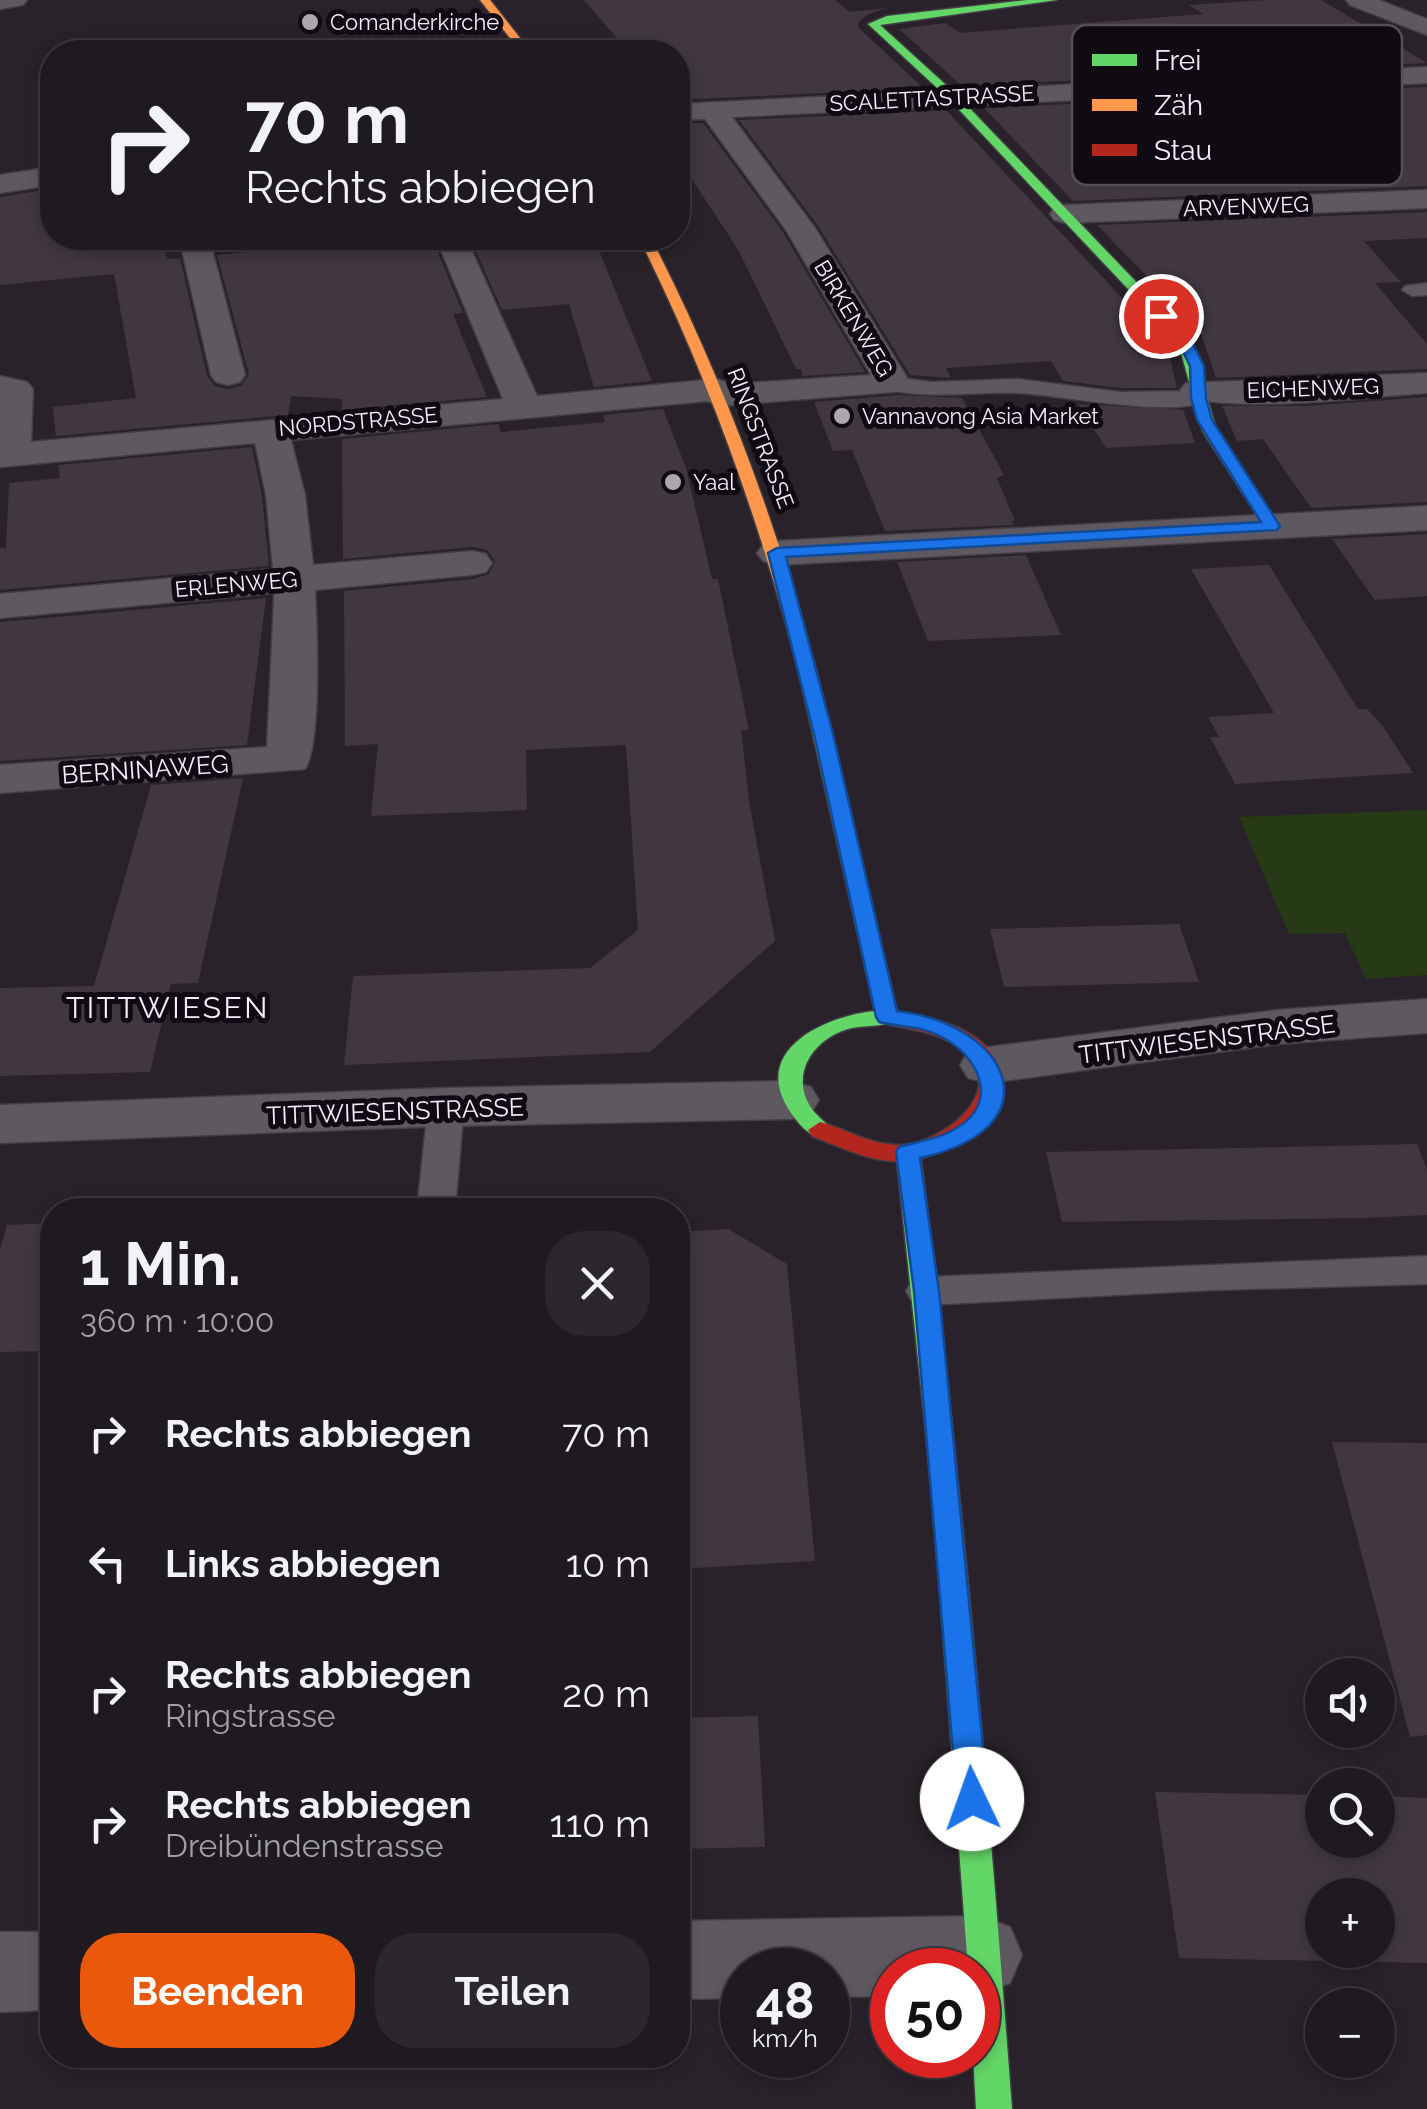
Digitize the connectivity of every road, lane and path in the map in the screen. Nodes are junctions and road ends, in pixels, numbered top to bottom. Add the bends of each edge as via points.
1 (15, 0) edge
2 (485, 0) edge
3 (1052, 0) edge
4 (1358, 0) edge
5 (0, 2) edge
6 (1427, 28) edge
7 (517, 40) edge
8 (1427, 75) edge
9 (1402, 76) edge
10 (1072, 91) edge
11 (952, 96) junction
12 (712, 109) junction
13 (690, 111) edge
14 (40, 178) edge
15 (0, 184) edge
16 (1427, 198) edge
17 (1065, 214) junction
18 (197, 250) edge
19 (456, 250) edge
20 (652, 250) edge
21 (228, 375) dead end
22 (1427, 383) edge
23 (894, 384) junction
24 (0, 388) edge
25 (718, 393) junction
26 (1198, 394) junction
27 (523, 405) junction
28 (270, 429) junction
29 (6, 456) edge
30 (1427, 518) edge
31 (1272, 526) junction
32 (777, 553) junction
33 (472, 563) dead end
34 (294, 578) junction
35 (0, 606) edge
36 (0, 779) edge
37 (1427, 1016) edge
38 (887, 1017) junction
39 (988, 1065) junction
40 (791, 1100) junction
41 (446, 1107) junction
42 (0, 1124) edge
43 (908, 1152) junction
44 (437, 1198) edge
45 (1427, 1270) edge
46 (926, 1291) junction
47 (982, 1948) edge
48 (870, 1957) edge
49 (690, 1960) edge
50 (40, 1971) edge
51 (0, 1972) edge
52 (992, 2078) edge
53 (994, 2109) edge

1 - 5 street
2 - 7 main road
3 - 11 main road via 873,24
4 - 6 street
8 - 9 street, SCALETTASTRASSE
10 - 11 street, SCALETTASTRASSE
11 - 12 street, SCALETTASTRASSE
11 - 17 main road
12 - 13 street, SCALETTASTRASSE
12 - 23 street, BIRKENWEG via 800,228
14 - 15 street
16 - 17 street, ARVENWEG
17 - 26 main road via 1185,342 1197,366
18 - 21 street
19 - 27 street
20 - 25 main road, RINGSTRASSE
22 - 26 street, EICHENWEG
23 - 25 street, BIRKENWEG
23 - 26 lane via 1018,386 1120,399
24 - 29 street via 15,390
25 - 27 street, NORDSTRASSE
25 - 32 main road, RINGSTRASSE
26 - 31 main road via 1217,444
27 - 28 street, NORDSTRASSE
28 - 29 street, NORDSTRASSE
28 - 34 street via 287,502
30 - 31 street
31 - 32 street
32 - 38 main road, RINGSTRASSE
33 - 34 street, ERLENWEG
34 - 35 street, ERLENWEG
34 - 36 street, BERNINAWEG via 290,760
37 - 39 street, TITTWIESENSTRASSE via 1277,1026
38 - 39 main road via 948,1031
38 - 40 main road via 850,1020 797,1051 786,1075
39 - 43 main road via 994,1088 988,1111 970,1131
40 - 41 street, TITTWIESENSTRASSE
40 - 43 main road via 835,1140
41 - 42 street, TITTWIESENSTRASSE
41 - 44 lane
43 - 46 main road
45 - 46 lane
46 - 47 main road via 968,1722
48 - 49 street
50 - 51 street
52 - 53 main road

